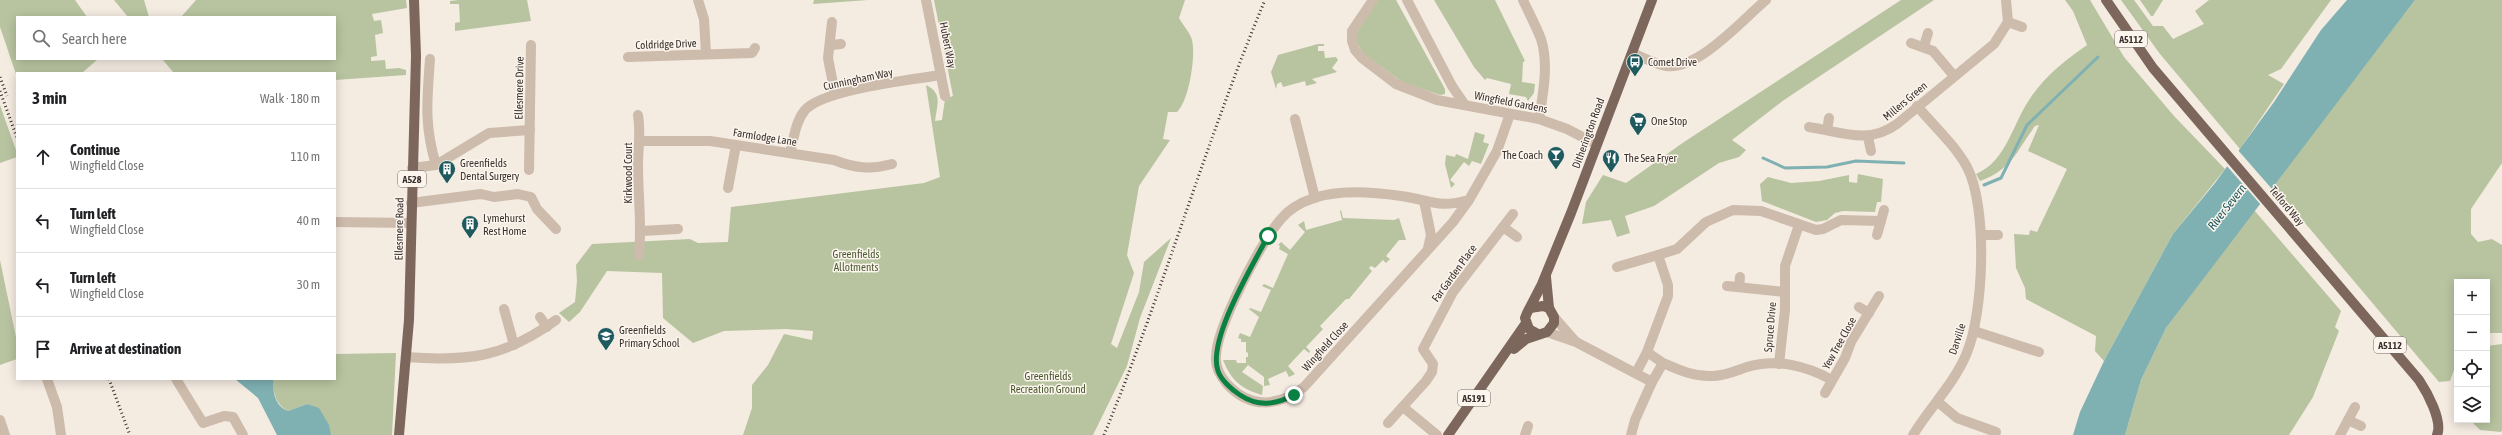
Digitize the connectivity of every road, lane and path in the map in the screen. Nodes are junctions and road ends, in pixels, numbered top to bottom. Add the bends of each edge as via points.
1 (414, 0) edge
2 (698, 0) edge
3 (926, 0) edge
4 (1373, 0) edge
5 (1407, 0) edge
6 (1523, 0) edge
7 (1652, 0) edge
8 (1766, 0) edge
9 (2006, 0) edge
10 (2106, 0) edge
11 (832, 22) dead end
12 (2008, 22) junction
13 (2022, 27) dead end
14 (1928, 33) dead end
15 (1911, 43) dead end
16 (841, 44) dead end
17 (531, 45) dead end
18 (831, 45) junction
19 (1924, 46) junction
20 (755, 48) dead end
21 (1632, 53) junction
22 (706, 54) junction
23 (628, 58) dead end
24 (430, 60) dead end
25 (941, 74) junction
26 (1954, 76) junction
27 (835, 94) junction
28 (945, 96) dead end
29 (1465, 105) junction
30 (1917, 106) junction
31 (1510, 114) junction
32 (638, 115) dead end
33 (1829, 118) dead end
34 (1295, 119) dead end
35 (1539, 119) junction
36 (1809, 127) dead end
37 (530, 130) junction
38 (1827, 130) junction
39 (1868, 137) junction
40 (640, 141) junction
41 (1596, 144) junction
42 (736, 145) junction
43 (1871, 151) dead end
44 (790, 153) junction
45 (436, 165) junction
46 (412, 168) junction
47 (887, 168) dead end
48 (529, 171) dead end
49 (728, 188) dead end
50 (1315, 198) junction
51 (1469, 200) junction
52 (1424, 201) junction
53 (411, 202) junction
54 (1884, 210) dead end
55 (1513, 214) dead end
56 (1881, 221) junction
57 (336, 222) edge
58 (411, 223) junction
59 (1799, 225) junction
60 (1503, 226) junction
61 (678, 228) dead end
62 (556, 229) dead end
63 (642, 231) junction
64 (1877, 235) dead end
65 (1981, 235) junction
66 (1998, 235) dead end
67 (1517, 237) dead end
68 (1428, 250) junction
69 (1658, 254) junction
70 (639, 255) dead end
71 (1617, 267) dead end
72 (1546, 273) junction
73 (1727, 286) dead end
74 (1785, 292) junction
75 (1879, 296) dead end
76 (1859, 307) dead end
77 (1530, 308) junction
78 (1549, 308) junction
79 (508, 313) dead end
80 (1869, 313) junction
81 (540, 317) dead end
82 (1554, 317) junction
83 (556, 320) dead end
84 (1526, 323) junction
85 (548, 327) junction
86 (1974, 330) junction
87 (1542, 333) junction
88 (1576, 342) junction
89 (514, 345) junction
90 (1647, 352) junction
91 (2039, 352) dead end
92 (406, 357) junction
93 (1501, 362) junction
94 (1662, 363) junction
95 (1779, 364) junction
96 (1636, 373) junction
97 (47, 380) edge
98 (177, 380) edge
99 (1832, 380) junction
100 (1652, 382) junction
101 (1825, 393) dead end
102 (1938, 402) junction
103 (1403, 407) junction
104 (2354, 407) dead end
105 (0, 420) edge
106 (2348, 420) junction
107 (1388, 423) dead end
108 (2361, 426) dead end
109 (1996, 432) dead end
110 (2439, 434) edge
111 (5, 435) edge
112 (61, 435) edge
113 (242, 435) edge
114 (399, 435) edge
115 (1436, 435) edge
116 (1448, 435) edge
117 (1631, 435) edge
118 (1913, 435) edge
119 (2340, 435) edge

1 - 46 main road, Ellesmere Road / A528 via 416,56
2 - 22 street, Coldridge Drive via 704,19
3 - 25 street, Hubert Way
4 - 29 street, Wingfield Gardens via 1352,31 1355,50 1396,84 1437,100
5 - 29 street, Wingfield Gardens via 1452,86
6 - 35 street via 1544,54
7 - 21 main road, Ditherington Road / A5191
8 - 21 street via 1703,54 1688,62 1663,65
9 - 12 street
10 - 110 main road, Telford Way / A5112 via 2140,51 2419,380 2430,396
11 - 18 street
12 - 13 street
12 - 26 street, Millers Green via 1994,44
14 - 19 street
15 - 19 street
16 - 18 street
17 - 37 street, Ellesmere Drive
18 - 27 street via 828,58
19 - 26 street via 1933,51
20 - 22 street, Coldridge Drive via 752,53
21 - 41 main road, Ditherington Road / A5191
22 - 23 street, Coldridge Drive
24 - 45 street via 426,116
25 - 27 street, Cunningham Way
25 - 28 street, Hubert Way
26 - 30 street, Millers Green
27 - 44 street, Cunningham Way via 814,102 806,110 799,120
29 - 31 street, Wingfield Gardens
30 - 39 street, Millers Green via 1887,131
30 - 65 street, Darville via 1967,167 1978,203
31 - 35 street, Wingfield Gardens
31 - 51 street, Wingfield Close via 1497,151
32 - 40 street, Kirkwood Court
33 - 38 street
34 - 50 street
35 - 41 street, Wingfield Gardens via 1567,129
36 - 38 street, Millers Green
37 - 45 street, Ellesmere Drive via 489,133
37 - 48 street, Ellesmere Drive
38 - 39 street, Millers Green
39 - 43 street
40 - 42 street, Farmlodge Lane via 702,141
40 - 63 street, Kirkwood Court via 638,162
41 - 72 main road, Ditherington Road / A5191
42 - 44 street, Farmlodge Lane
42 - 49 street
44 - 47 street, Farmlodge Lane via 834,160 852,168
45 - 46 street, Ellesmere Drive
46 - 53 main road, Ellesmere Road / A528
50 - 52 street, Wingfield Close via 1353,193 1401,196
50 - 68 street, Wingfield Close via 1296,206 1282,218 1268,236 1223,327 1216,357 1218,371 1235,392 1246,399 1258,403 1284,401 1304,387
51 - 52 street, Wingfield Close via 1440,205
51 - 68 street, Wingfield Close
52 - 68 street via 1431,235
53 - 58 main road, Ellesmere Road / A528
53 - 62 street via 446,197 518,194 531,197 537,209
54 - 56 street
55 - 60 street, Far Garden Place
56 - 59 street via 1841,220 1816,230
56 - 64 street
57 - 58 street
58 - 92 main road, Ellesmere Road / A528
59 - 69 street via 1761,211 1733,210 1706,222 1677,249
59 - 74 street, Spruce Drive via 1786,257
60 - 67 street
60 - 103 street, Far Garden Place via 1453,292 1427,337 1423,351 1432,361 1432,372
61 - 63 street
63 - 70 street, Kirkwood Court
65 - 66 street
65 - 86 street, Darville via 1979,296
69 - 71 street
69 - 90 street via 1668,286 1668,296
72 - 77 main road, Ditherington Road / A5191
72 - 78 main road, Ditherington Road / A5191
73 - 74 street, Spruce Drive via 1739,282
74 - 95 street, Spruce Drive
75 - 80 street, Yew Tree Close
76 - 80 street
77 - 78 main road
77 - 84 main road, Ditherington Road / A5191
78 - 82 main road, Ditherington Road / A5191
79 - 89 street
80 - 99 street, Yew Tree Close
81 - 85 street
82 - 87 main road via 1552,328
82 - 88 street
83 - 85 street
84 - 87 main road via 1528,329
84 - 93 main road, Ditherington Road / A5191
85 - 89 street
86 - 91 street
86 - 102 street, Darville via 1966,354
87 - 88 street
87 - 93 main road, Ditherington Road / A5191 via 1522,342
88 - 96 street
89 - 92 street via 483,356 462,359
90 - 94 street, Yew Tree Close
90 - 96 street
92 - 114 main road, Ellesmere Road / A528
93 - 116 main road, Ditherington Road / A5191
94 - 95 street, Yew Tree Close via 1690,374 1712,376 1759,364
94 - 100 street
95 - 99 street, Yew Tree Close via 1811,369
96 - 100 street
97 - 112 street via 57,407
98 - 113 street via 203,423 224,416 233,417
99 - 101 street, Yew Tree Close
100 - 117 street
102 - 109 street via 1957,418
102 - 118 street, Darville
103 - 107 street
103 - 115 street
104 - 106 street
105 - 111 street
106 - 108 street
106 - 119 street

